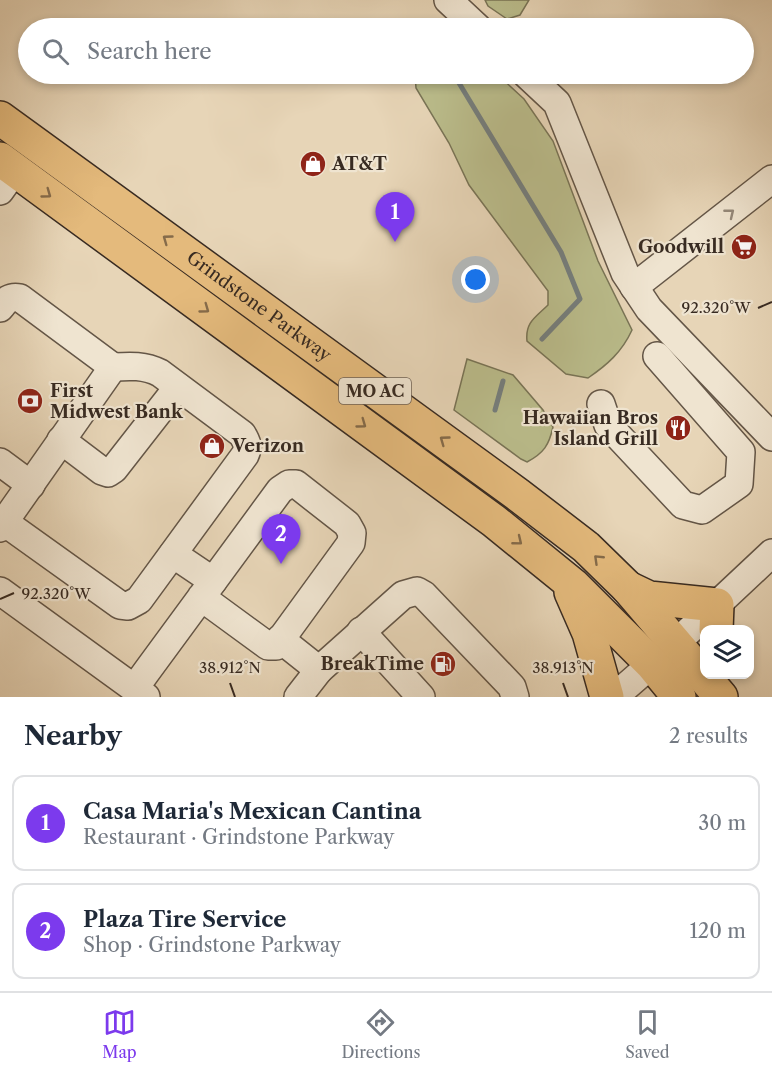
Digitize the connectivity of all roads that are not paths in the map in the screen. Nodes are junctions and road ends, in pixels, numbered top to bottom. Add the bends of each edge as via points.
1 (448, 0) edge
2 (467, 18) edge
3 (537, 84) edge
4 (0, 118) edge
5 (5, 174) edge
6 (772, 178) edge
7 (634, 287) junction
8 (0, 308) edge
9 (657, 356) dead end
10 (113, 367) junction
11 (178, 387) junction
12 (601, 404) dead end
13 (772, 438) edge
14 (62, 440) junction
15 (0, 462) edge
16 (31, 485) junction
17 (2, 525) edge
18 (772, 553) edge
19 (173, 554) junction
20 (566, 579) junction
21 (628, 588) junction
22 (207, 589) junction
23 (0, 591) edge
24 (717, 617) edge
25 (362, 631) junction
26 (280, 639) junction
27 (664, 654) junction
28 (319, 670) junction
29 (725, 679) edge
30 (140, 693) edge
31 (298, 697) edge
32 (422, 697) edge
33 (515, 697) edge
34 (607, 697) edge
35 (614, 697) edge
36 (679, 697) edge
37 (721, 697) edge
38 (729, 697) edge

1 - 2 street
3 - 7 street via 557,103
21 -> 4 main road, Grindstone Parkway / MO AC via 586,547 517,494
5 -> 20 main road, Grindstone Parkway / MO AC via 494,521
7 -> 6 street
7 - 13 street via 649,309
8 - 10 street via 14,296 20,298
9 - 12 street via 741,452 739,484 702,510 683,505 608,425
10 - 11 street via 150,368
10 - 14 street
11 - 14 street via 114,470 102,471
11 - 19 street via 242,434 248,450
14 - 16 street
15 - 16 street
16 - 17 street
17 - 19 street via 128,606 139,600
18 - 24 street
19 - 22 street
20 - 27 main road, Grindstone Parkway / MO AC
20 - 34 main road via 589,633
21 - 24 main road via 649,598
21 - 27 main road, Grindstone Parkway / MO AC
22 - 26 street via 268,646 276,646
22 - 26 street via 280,490 296,484 347,524 352,533 351,543
22 - 30 street
23 - 30 street
24 - 27 street
25 - 28 street
25 - 32 street
25 - 33 street via 403,595 417,591 512,687
26 - 28 street
27 - 35 street
27 - 36 main road, Grindstone Parkway / MO AC
27 - 37 main road, Grindstone Parkway / MO AC
28 - 31 street
29 - 38 main road

